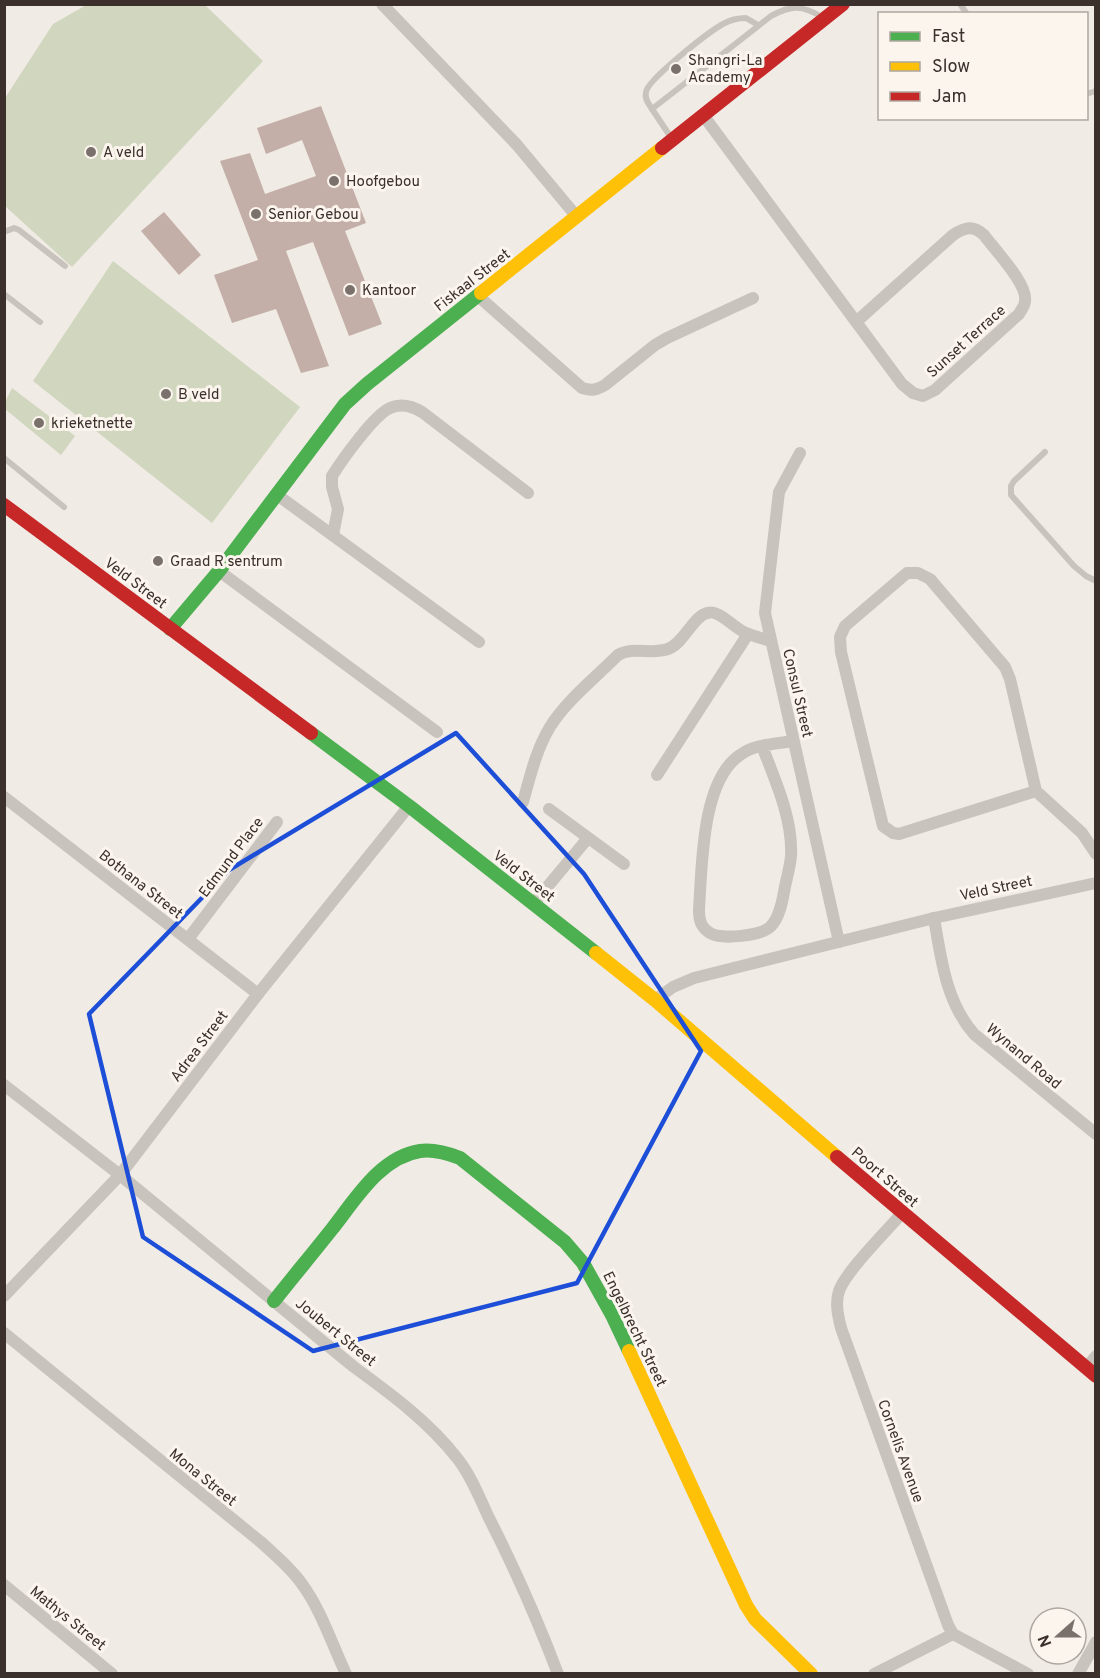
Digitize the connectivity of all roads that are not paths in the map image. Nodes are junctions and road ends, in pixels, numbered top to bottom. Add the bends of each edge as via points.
1 (382, 4) edge
2 (843, 4) edge
3 (825, 18) junction
4 (758, 26) junction
5 (652, 109) junction
6 (703, 115) junction
7 (673, 139) junction
8 (577, 217) junction
9 (4, 232) edge
10 (65, 266) dead end
11 (4, 294) edge
12 (478, 296) junction
13 (753, 298) dead end
14 (40, 322) dead end
15 (856, 322) junction
16 (1045, 452) dead end
17 (800, 453) dead end
18 (4, 458) edge
19 (528, 493) dead end
20 (276, 494) junction
21 (4, 505) edge
22 (64, 507) dead end
23 (333, 535) junction
24 (219, 571) junction
25 (1095, 581) edge
26 (170, 630) junction
27 (748, 634) junction
28 (771, 641) junction
29 (479, 642) dead end
30 (437, 732) dead end
31 (793, 741) junction
32 (762, 746) junction
33 (657, 775) dead end
34 (1036, 791) junction
35 (4, 797) edge
36 (523, 802) dead end
37 (409, 806) junction
38 (549, 808) dead end
39 (277, 822) dead end
40 (588, 837) junction
41 (1095, 854) edge
42 (624, 864) dead end
43 (1095, 883) edge
44 (533, 904) junction
45 (934, 918) junction
46 (188, 939) junction
47 (838, 942) junction
48 (258, 994) junction
49 (655, 1000) junction
50 (4, 1085) edge
51 (1095, 1134) edge
52 (120, 1175) junction
53 (902, 1213) junction
54 (4, 1296) edge
55 (274, 1301) junction
56 (4, 1333) edge
57 (1095, 1356) edge
58 (1091, 1372) edge
59 (4, 1585) edge
60 (953, 1634) junction
61 (1095, 1642) edge
62 (112, 1674) edge
63 (346, 1674) edge
64 (558, 1674) edge
65 (811, 1674) edge
66 (874, 1674) edge
67 (1028, 1674) edge
68 (1078, 1674) edge

1 - 8 street via 517,145
2 - 3 street, Fiskaal Street
3 - 4 lane via 800,7 782,10
3 - 6 street, Fiskaal Street
4 - 5 lane
4 - 5 lane via 746,18 722,24 651,82 646,91
5 - 7 lane
6 - 7 street, Fiskaal Street
6 - 15 street, Sunset Terrace
7 - 8 street, Fiskaal Street
8 - 12 street, Fiskaal Street
9 - 10 lane via 19,230
11 - 14 lane
12 - 13 street via 589,390 605,385 667,338
12 - 20 street, Fiskaal Street via 345,404
15 - 15 street, Sunset Terrace via 902,384 923,396 935,390 1012,321 1023,308 1025,295 984,235 966,228 953,235
16 - 25 lane via 1014,481 1011,495 1074,566
17 - 28 street, Consul Street via 778,498 765,609
18 - 22 lane
19 - 23 street via 422,412 396,406 377,418 332,476 338,509
20 - 23 street
20 - 24 street, Fiskaal Street
21 - 26 street, Veld Street
23 - 29 street
24 - 26 street, Fiskaal Street
24 - 30 street
26 - 37 street, Veld Street
27 - 28 street
27 - 33 street
27 - 36 street via 709,611 699,616 667,650 618,655 549,728 537,753
28 - 31 street, Consul Street
31 - 32 street
31 - 47 street, Consul Street
32 - 32 street via 741,754 726,769 706,824 699,916 704,928 714,935 764,932 772,926 782,903 790,866 790,837
34 - 34 street via 1005,667 930,579 907,573 844,626 840,637 880,820 888,831 899,834
34 - 41 street via 1082,833
35 - 46 street, Bothana Street
37 - 44 street, Veld Street
37 - 48 street, Adrea Street
38 - 40 street
39 - 46 street, Edmund Place
40 - 42 street
40 - 44 street
43 - 45 street, Veld Street
44 - 49 street, Veld Street
45 - 47 street, Veld Street
45 - 51 street, Wynand Road via 948,988 964,1023
46 - 48 street, Bothana Street
47 - 49 street, Veld Street via 694,978
48 - 52 street, Adrea Street
49 - 53 street, Poort Street
50 - 52 street, Joubert Street
52 - 54 street, Adrea Street
52 - 55 street, Joubert Street
53 - 58 street, Poort Street
53 - 60 street, Cornelis Avenue via 844,1281 837,1299 838,1317
55 - 64 street, Joubert Street via 398,1401 459,1460 508,1556
55 - 65 street, Engelbrecht Street via 378,1172 402,1156 426,1150 460,1158 565,1242 583,1263 612,1315 746,1605 755,1619
56 - 63 street, Mona Street via 284,1563 312,1601
57 - 58 street
59 - 62 street, Mathys Street
60 - 66 street
60 - 67 street
61 - 68 street

